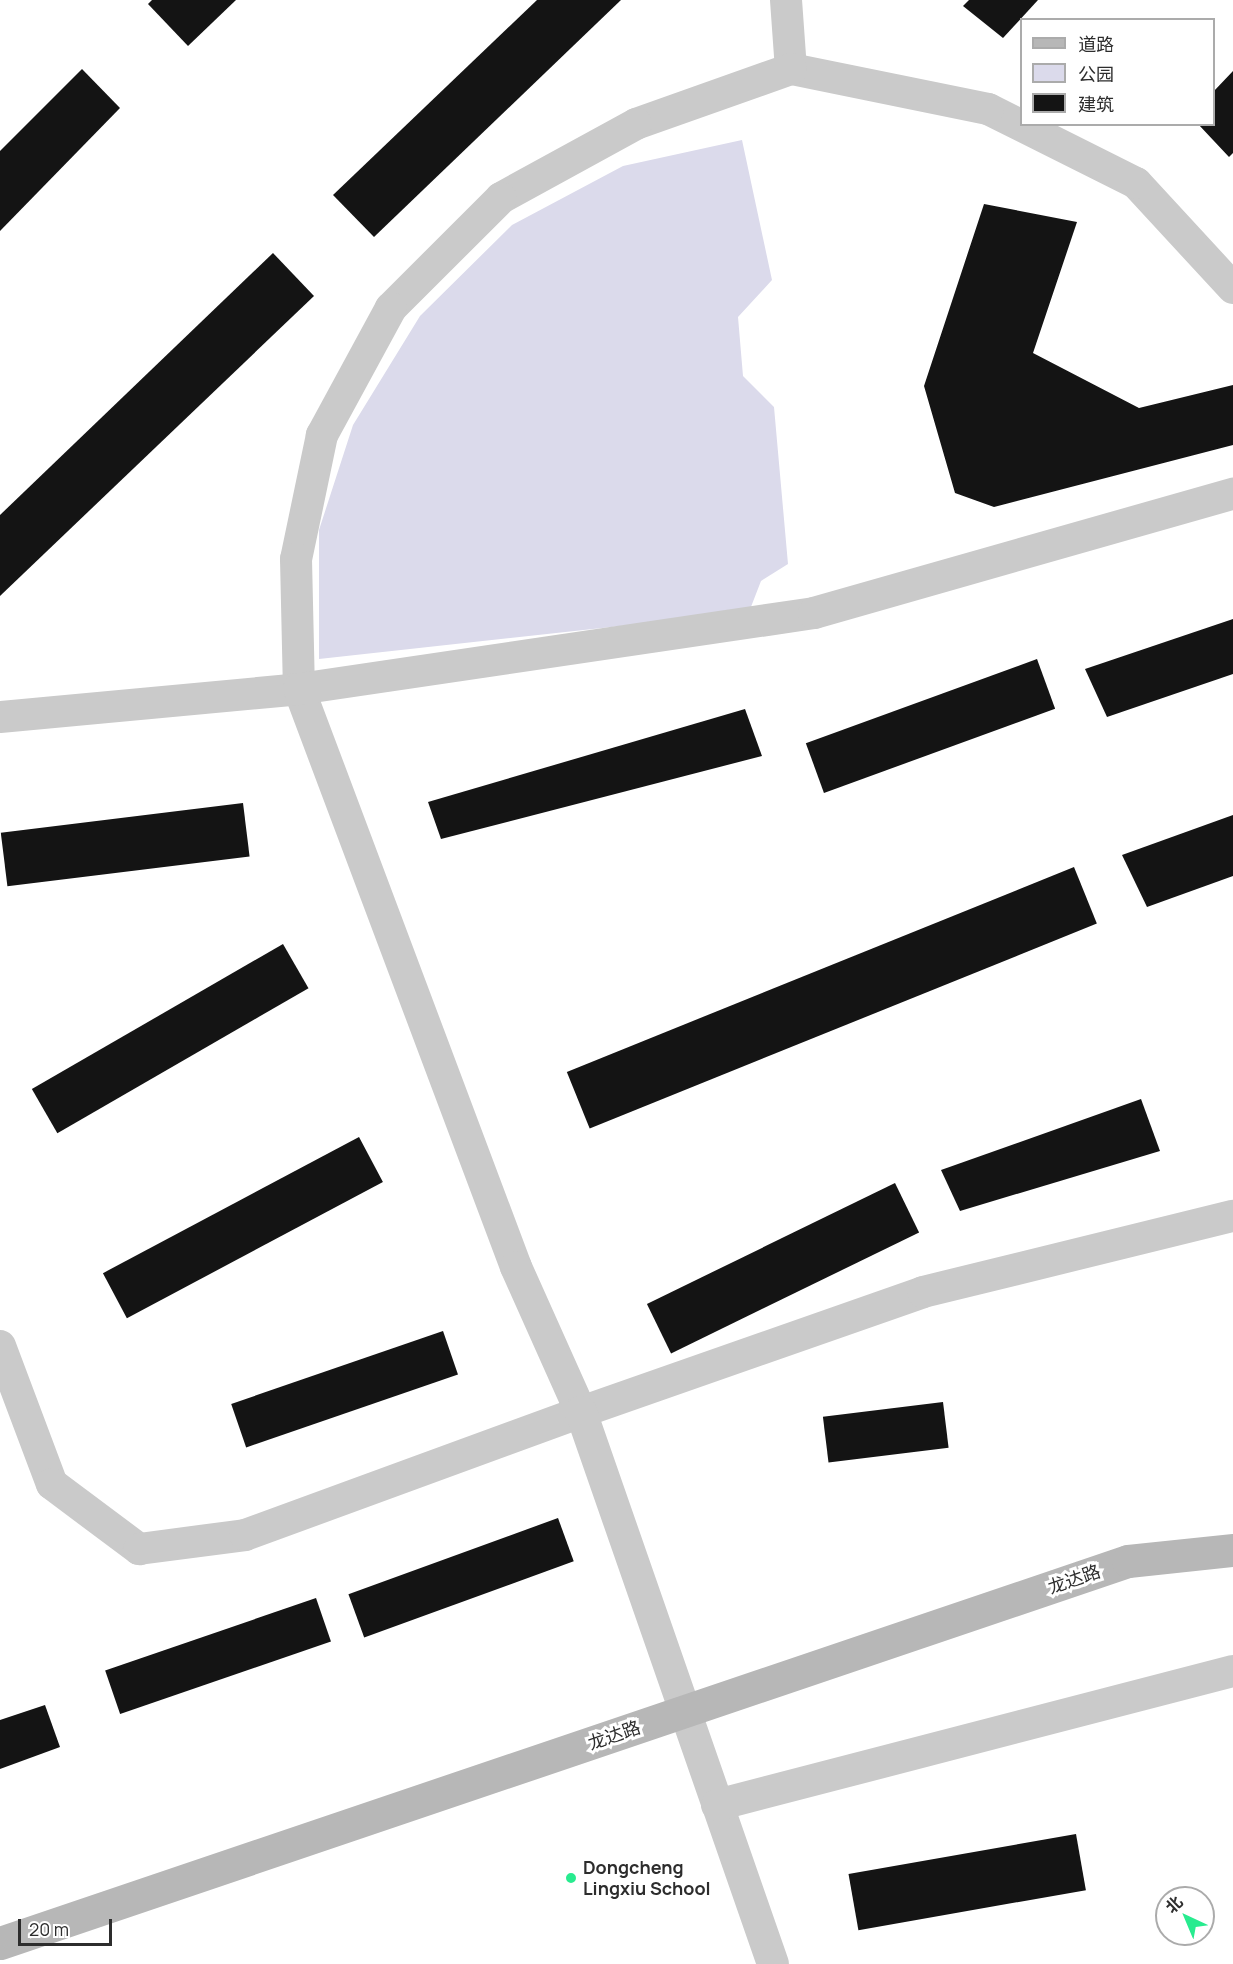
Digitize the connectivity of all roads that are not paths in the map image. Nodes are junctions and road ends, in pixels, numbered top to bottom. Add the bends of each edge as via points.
1 (786, 0) edge
2 (791, 69) junction
3 (1020, 125) edge
4 (1022, 126) edge
5 (1233, 288) edge
6 (1233, 494) edge
7 (299, 689) junction
8 (0, 717) edge
9 (1233, 1216) edge
10 (0, 1346) edge
11 (580, 1412) junction
12 (1233, 1550) edge
13 (1233, 1671) edge
14 (684, 1711) junction
15 (717, 1805) junction
16 (0, 1943) edge
17 (773, 1964) edge

1 - 2 street
2 - 3 street via 988,109
2 - 7 street via 636,124 501,198 392,308 322,435 297,559
4 - 5 street via 1136,183
6 - 7 street via 814,613
7 - 8 street
7 - 11 street via 516,1267
9 - 11 street via 923,1292
10 - 11 street via 52,1484 139,1549 245,1535
11 - 14 street
12 - 14 street, 龙达路 via 1128,1561
13 - 15 street
14 - 15 street
14 - 16 street, 龙达路
15 - 17 street

